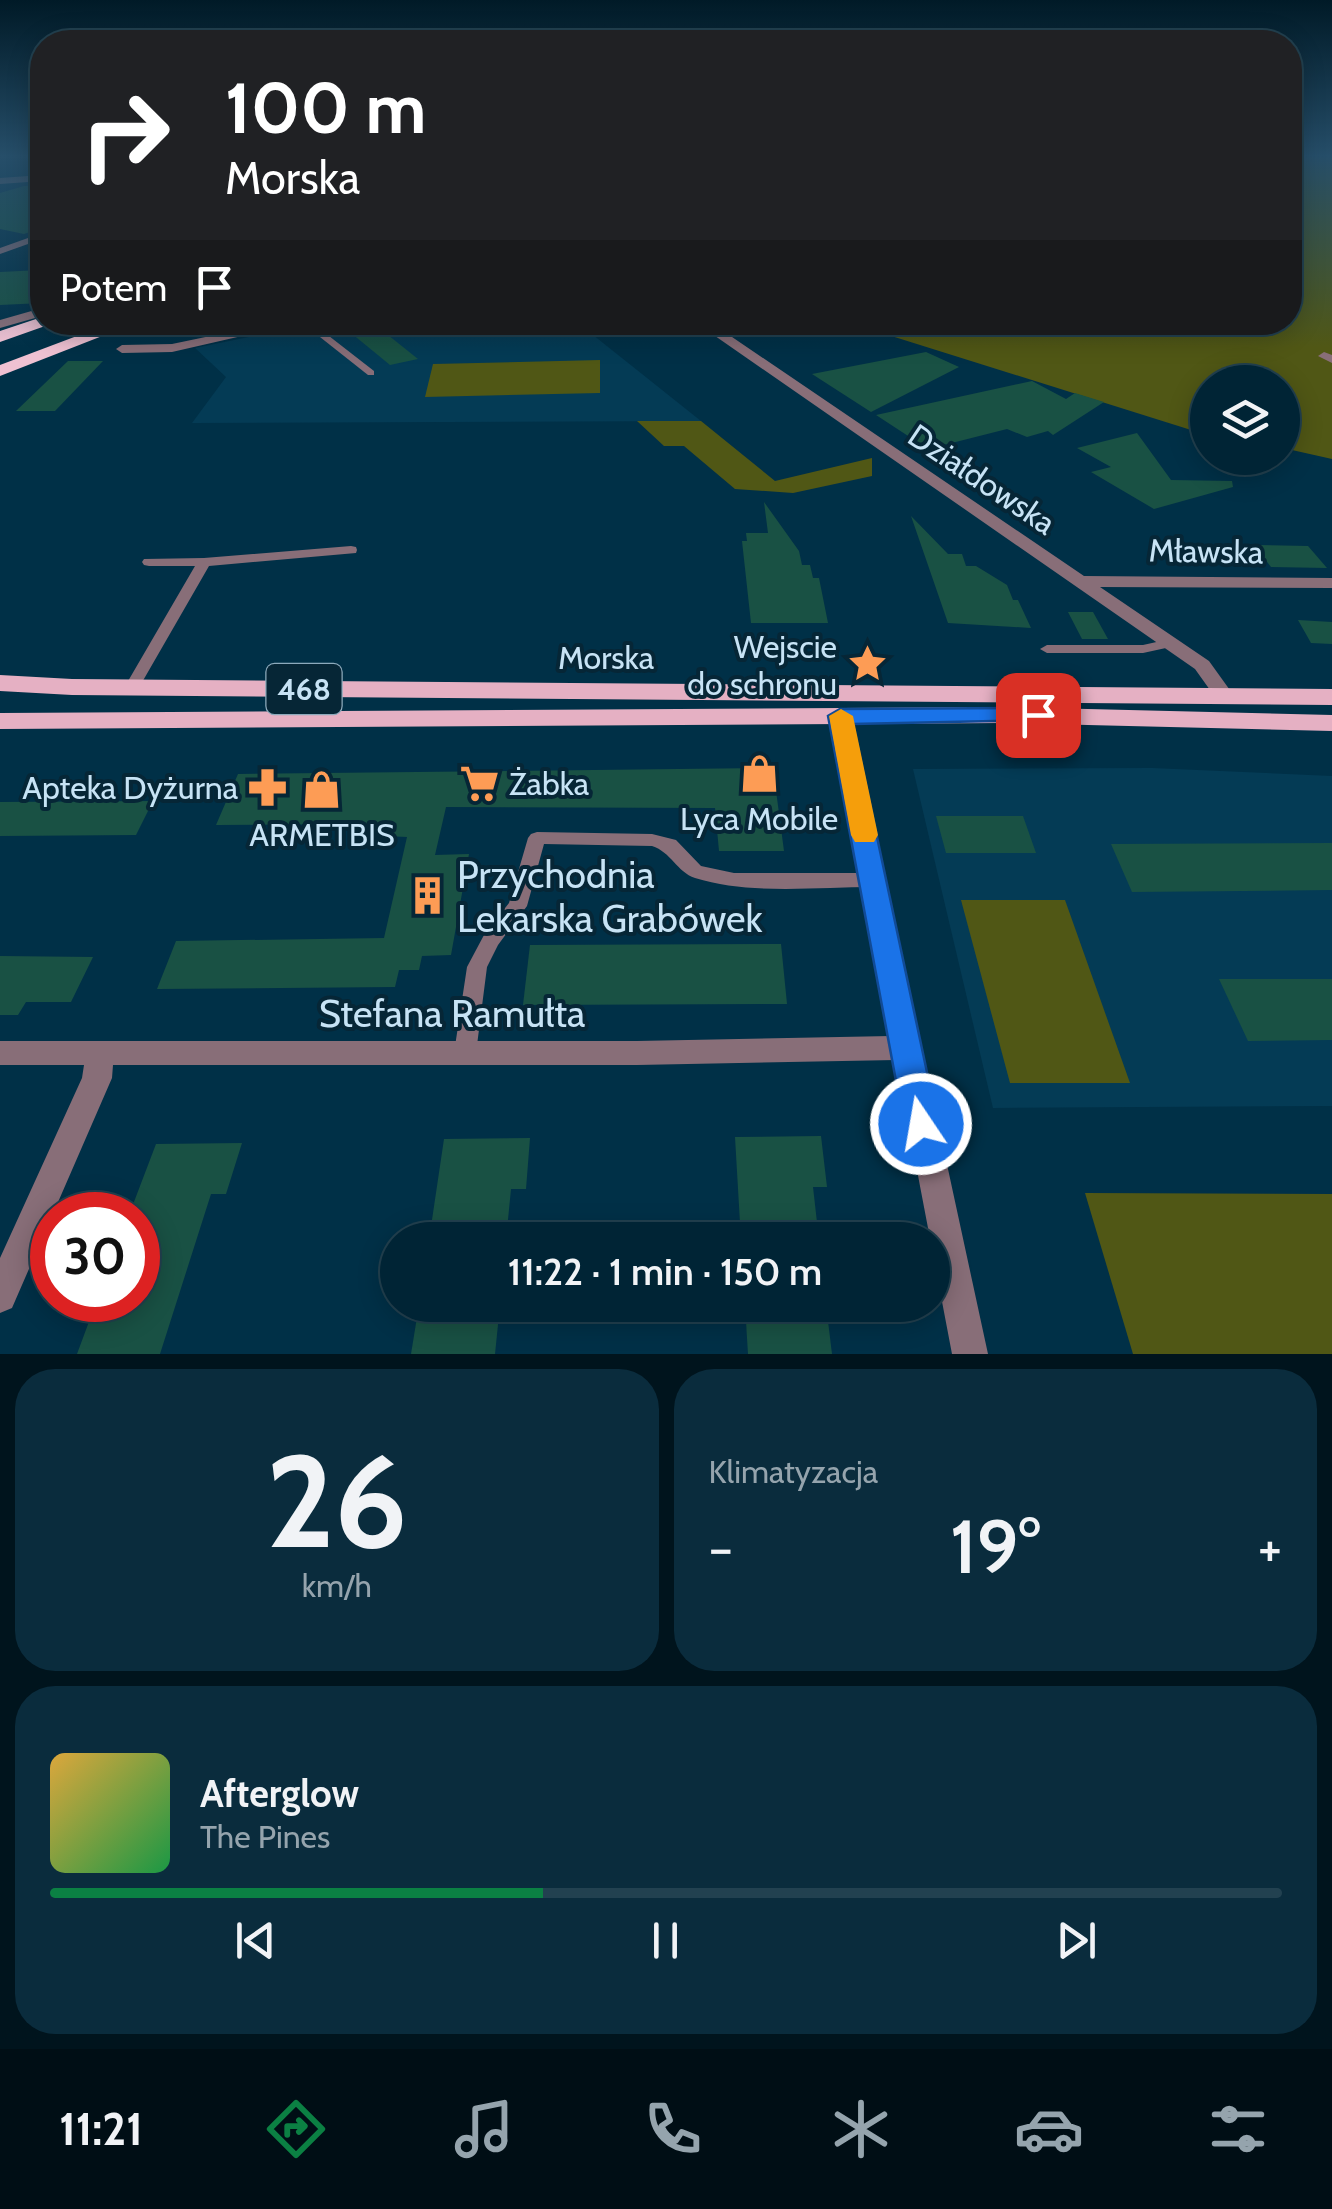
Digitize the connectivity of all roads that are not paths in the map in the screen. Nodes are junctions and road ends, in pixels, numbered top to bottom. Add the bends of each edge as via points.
1 (30, 241) edge
2 (13, 247) junction
3 (30, 249) edge
4 (0, 251) edge
5 (30, 315) edge
6 (0, 324) edge
7 (30, 327) edge
8 (42, 335) edge
9 (68, 335) edge
10 (96, 335) edge
11 (234, 335) edge
12 (323, 335) edge
13 (720, 335) edge
14 (0, 338) edge
15 (122, 349) dead end
16 (0, 351) edge
17 (0, 360) edge
18 (0, 371) edge
19 (371, 373) dead end
20 (352, 550) dead end
21 (149, 562) dead end
22 (204, 562) junction
23 (1079, 581) junction
24 (1332, 584) edge
25 (1170, 643) junction
26 (1046, 649) dead end
27 (0, 682) edge
28 (132, 688) junction
29 (1222, 693) junction
30 (1332, 696) edge
31 (840, 716) junction
32 (0, 721) edge
33 (1332, 723) edge
34 (873, 880) junction
35 (905, 1048) junction
36 (0, 1053) edge
37 (465, 1053) junction
38 (100, 1054) junction
39 (0, 1296) edge
40 (970, 1354) edge

1 - 2 street
2 - 3 street
2 - 4 street
5 - 6 street
7 - 14 highway
8 - 16 highway
9 - 17 highway
10 - 18 highway
11 - 15 street via 172,348
12 - 19 lane
13 - 23 street, Działdowska
20 - 22 lane
21 - 22 lane
22 - 28 lane
23 - 24 street, Mławska
23 - 25 street, Działdowska
25 - 26 lane
25 - 29 street, Działdowska via 1202,666
27 - 28 main road, Morska / 468
28 - 29 main road, Morska / 468
29 - 30 main road, Morska / 468
31 - 32 main road, Morska / 468
31 - 33 main road, Morska / 468
31 - 34 street
34 - 35 street
34 - 37 lane via 734,880 695,871 670,846 652,840 537,838 518,906 476,966
35 - 37 street, Stefana Ramułta
35 - 40 street
36 - 38 street, Stefana Ramułta
37 - 38 street, Stefana Ramułta
38 - 39 street via 97,1078

